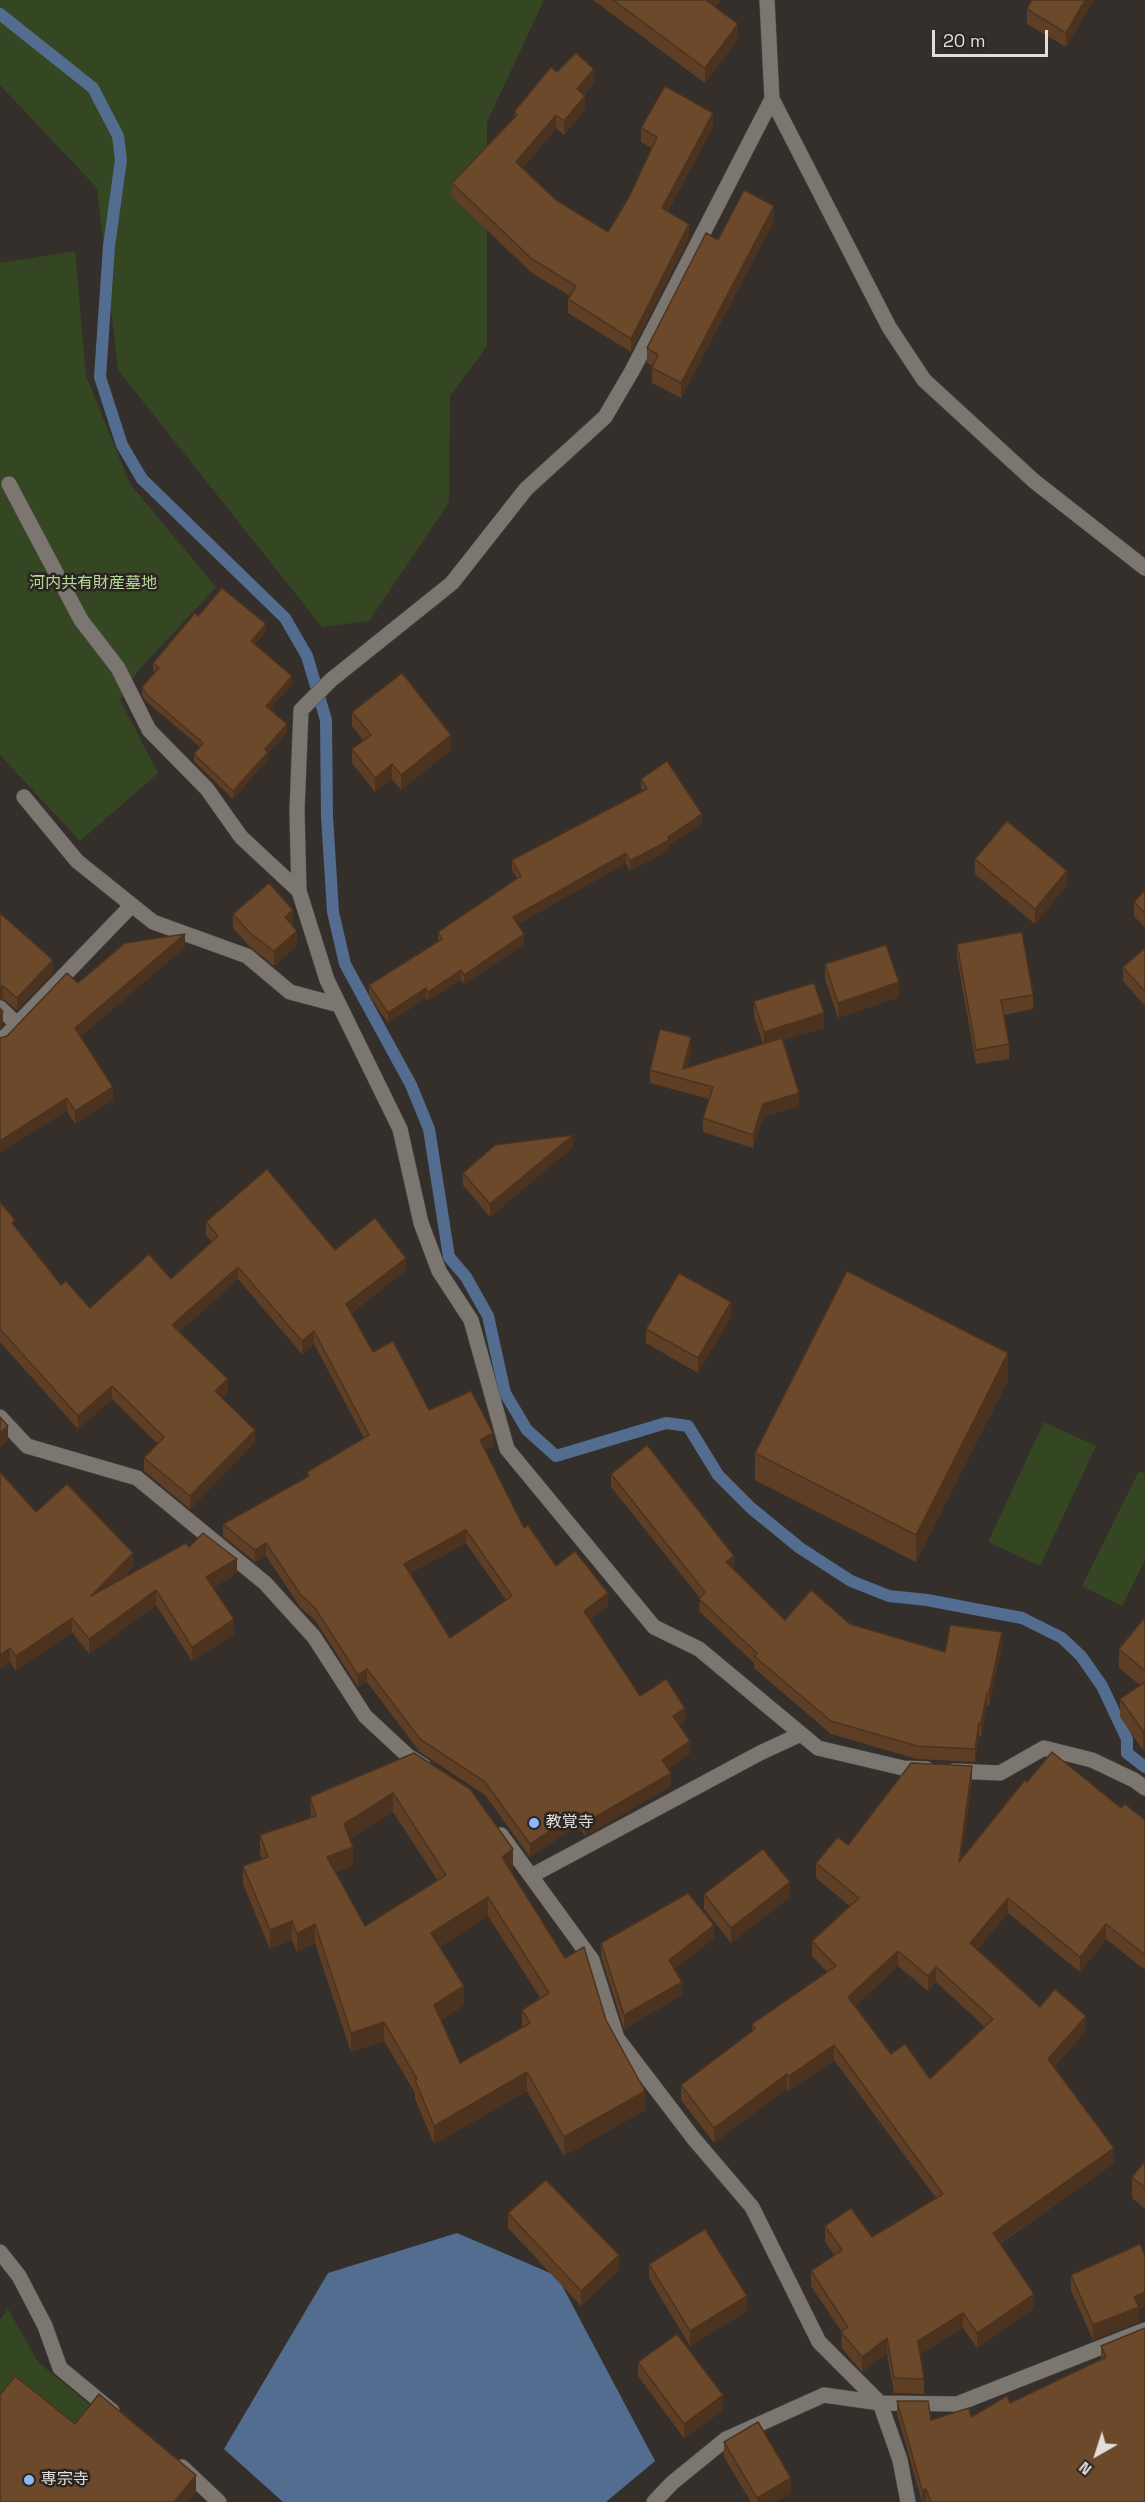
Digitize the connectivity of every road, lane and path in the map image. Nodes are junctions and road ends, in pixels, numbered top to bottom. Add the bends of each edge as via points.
1 (767, 0) edge
2 (772, 99) junction
3 (9, 484) dead end
4 (1145, 568) edge
5 (24, 797) dead end
6 (299, 891) junction
7 (132, 905) junction
8 (339, 1005) junction
9 (0, 1008) edge
10 (17, 1024) junction
11 (0, 1042) edge
12 (0, 1417) edge
13 (801, 1734) junction
14 (438, 1776) edge
15 (1145, 1788) edge
16 (490, 1820) edge
17 (531, 1876) junction
18 (0, 2252) edge
19 (1145, 2330) edge
20 (880, 2403) junction
21 (121, 2418) edge
22 (173, 2461) edge
23 (219, 2502) edge
24 (654, 2502) edge
25 (908, 2502) edge

1 - 2 street
2 - 4 street via 889,327 924,380 1034,481
2 - 6 street via 604,417 526,489 452,583 331,680 302,710 297,811
3 - 6 street via 81,620 118,668 149,730 207,789 240,837
5 - 7 street via 77,861
6 - 8 street via 327,980
7 - 8 street via 153,922 247,956 290,992
7 - 10 street
8 - 13 street via 400,1130 421,1223 438,1271 471,1320 507,1449 654,1627 699,1649
9 - 10 street
10 - 11 street
12 - 14 street via 27,1446 137,1478 256,1576 314,1637 366,1716 408,1756
13 - 15 street via 818,1748 903,1768 1000,1773 1044,1748 1092,1760
13 - 17 street
16 - 17 street
17 - 20 street via 592,1960 617,2038 752,2207 819,2342
18 - 21 street via 19,2276 45,2326 60,2368
19 - 20 street via 957,2404
20 - 24 street via 824,2395 726,2439
20 - 25 street via 900,2460
22 - 23 street

